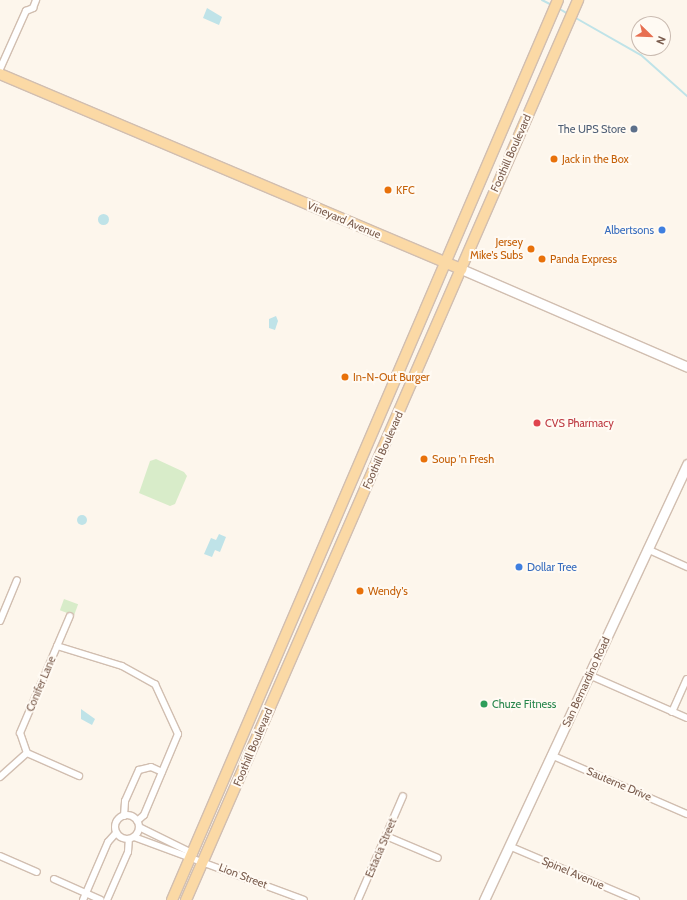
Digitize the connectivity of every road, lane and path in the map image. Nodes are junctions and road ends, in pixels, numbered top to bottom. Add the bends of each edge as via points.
1 (36, 0) edge
2 (557, 1) edge
3 (576, 4) edge
4 (0, 70) edge
5 (0, 74) edge
6 (444, 262) junction
7 (461, 269) junction
8 (687, 367) edge
9 (687, 464) edge
10 (647, 549) junction
11 (687, 567) edge
12 (17, 580) dead end
13 (70, 616) dead end
14 (0, 621) edge
15 (57, 646) junction
16 (589, 675) junction
17 (687, 679) edge
18 (672, 712) junction
19 (687, 718) edge
20 (27, 753) junction
21 (551, 755) junction
22 (162, 772) junction
23 (79, 776) dead end
24 (0, 777) edge
25 (403, 796) dead end
26 (687, 814) edge
27 (124, 816) junction
28 (138, 824) junction
29 (116, 833) junction
30 (386, 836) junction
31 (132, 838) junction
32 (509, 846) junction
33 (192, 855) junction
34 (0, 856) edge
35 (438, 858) dead end
36 (204, 860) junction
37 (37, 872) dead end
38 (54, 880) dead end
39 (86, 893) junction
40 (83, 900) edge
41 (101, 900) edge
42 (107, 900) edge
43 (172, 900) edge
44 (186, 900) edge
45 (304, 900) edge
46 (358, 900) edge
47 (484, 900) edge
48 (636, 900) edge

1 - 4 street via 33,8 26,11
2 - 6 main road, Foothill Boulevard
3 - 7 main road, Foothill Boulevard
5 - 6 main road, Vineyard Avenue
6 - 7 main road, Vineyard Avenue
6 - 33 main road, Foothill Boulevard
7 - 8 street, Vineyard Avenue
7 - 36 main road, Foothill Boulevard
9 - 10 street, San Bernardino Road
10 - 11 street
10 - 16 street, San Bernardino Road
12 - 14 street
13 - 15 street, Conifer Lane
15 - 20 street, Conifer Lane via 20,733
15 - 22 street via 122,666 155,684 178,734
16 - 18 street
16 - 21 street, San Bernardino Road
17 - 18 street
18 - 19 street
20 - 23 street
20 - 24 street
21 - 26 street, Sauterne Drive
21 - 32 street, San Bernardino Road
22 - 27 street via 151,767 139,770 125,802
22 - 28 street
25 - 30 street, Estacia Street
27 - 28 street
27 - 29 street via 115,823
28 - 31 street
28 - 33 street
29 - 31 street
29 - 39 street via 108,842
30 - 35 street
30 - 46 street, Estacia Street
31 - 33 street
31 - 42 street
32 - 47 street, San Bernardino Road
32 - 48 street, Spinel Avenue
33 - 36 street, Lion Street
33 - 43 main road, Foothill Boulevard
34 - 37 street
36 - 44 main road, Foothill Boulevard
36 - 45 street, Lion Street
38 - 39 street
39 - 40 street
39 - 41 street

